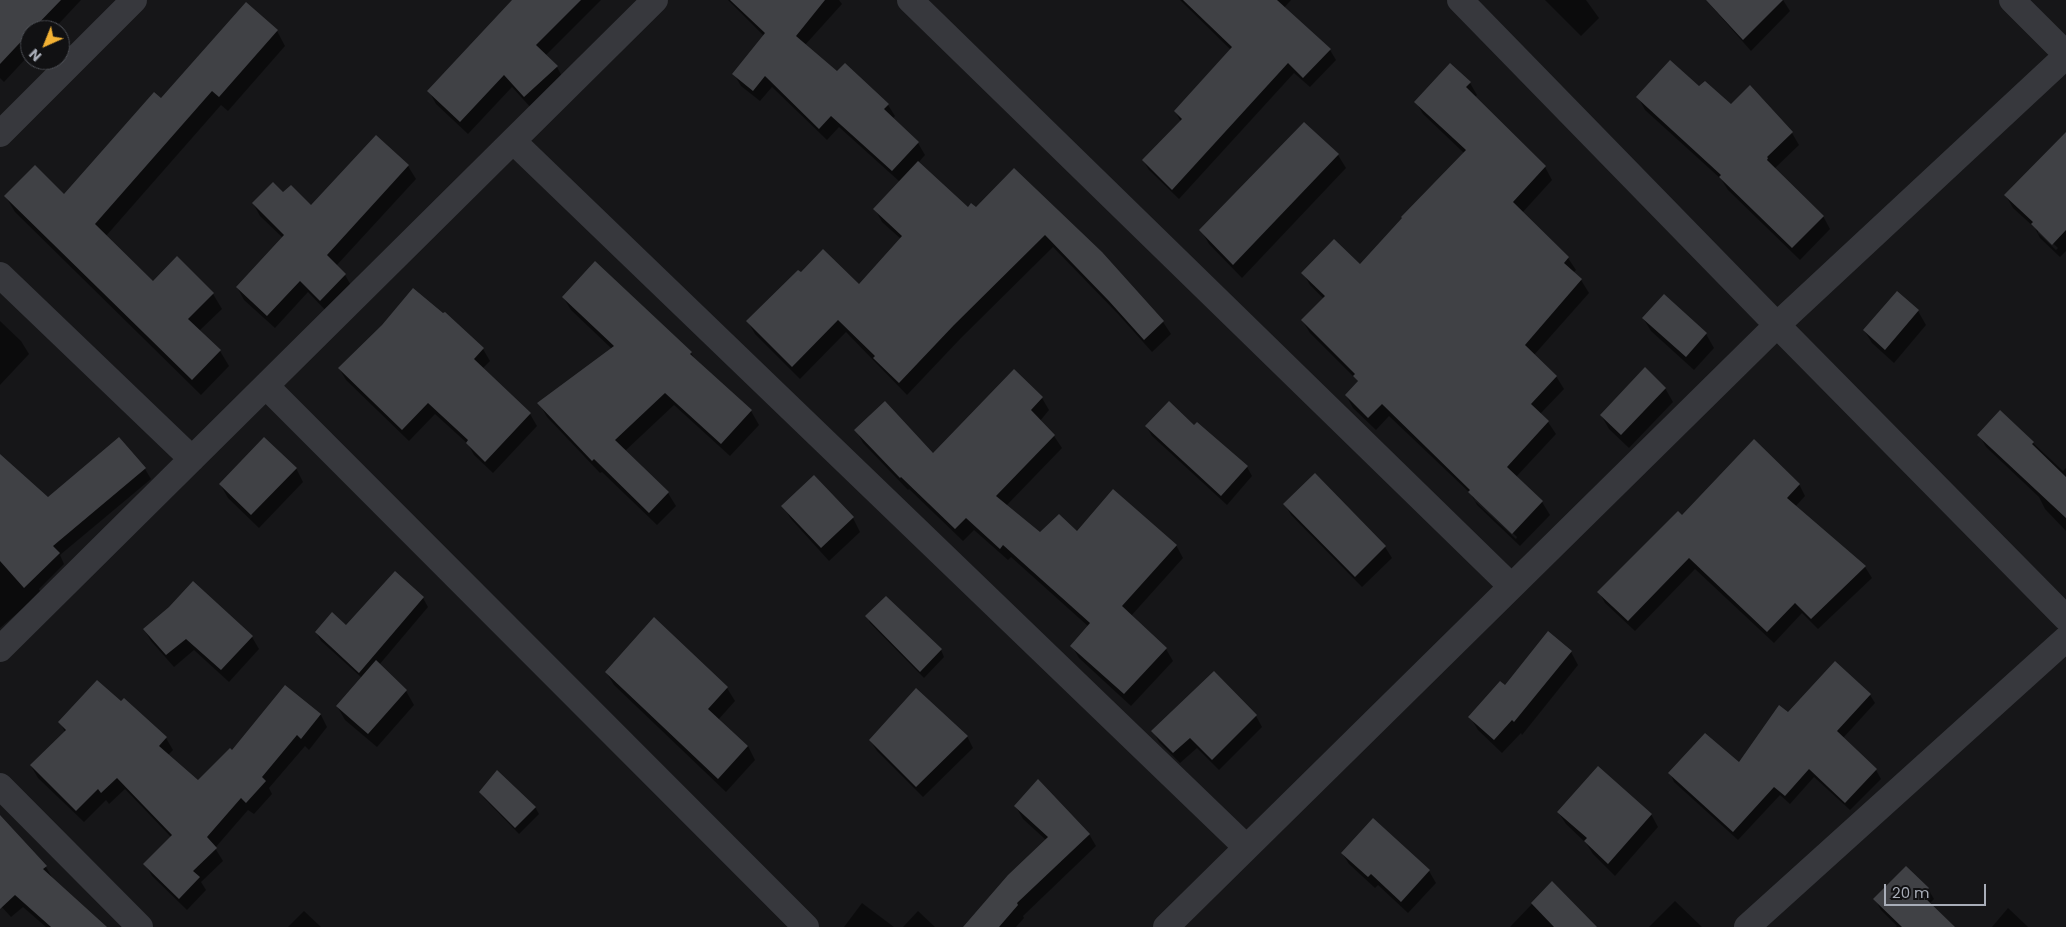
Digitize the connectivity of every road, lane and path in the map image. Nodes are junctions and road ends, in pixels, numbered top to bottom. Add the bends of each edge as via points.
1 (134, 0) edge
2 (656, 0) edge
3 (910, 0) edge
4 (1460, 0) edge
5 (2012, 0) edge
6 (2066, 55) edge
7 (0, 134) edge
8 (513, 141) junction
9 (0, 276) edge
10 (1777, 325) junction
11 (266, 386) junction
12 (192, 459) junction
13 (1511, 586) junction
14 (2066, 618) edge
15 (2066, 639) edge
16 (0, 649) edge
17 (0, 786) edge
18 (1246, 847) junction
19 (140, 927) edge
20 (806, 927) edge
21 (1166, 927) edge
22 (1747, 927) edge

1 - 7 street
2 - 8 street
3 - 13 street
4 - 10 street
5 - 6 street
6 - 10 street
8 - 11 street
8 - 18 street
9 - 12 street
10 - 13 street
10 - 14 street
11 - 12 street
11 - 20 street
12 - 16 street
13 - 18 street
15 - 22 street
17 - 19 street
18 - 21 street

